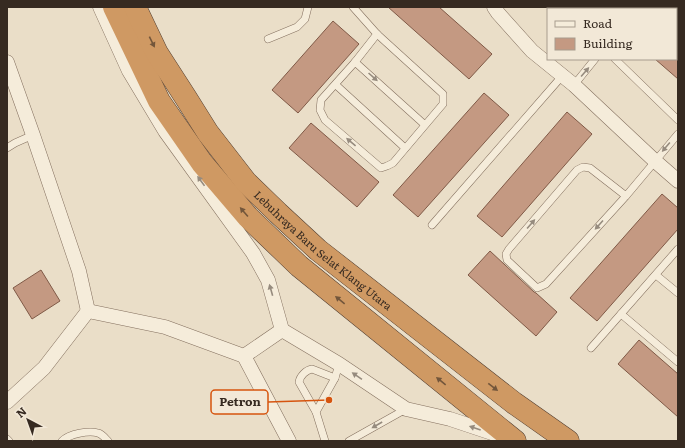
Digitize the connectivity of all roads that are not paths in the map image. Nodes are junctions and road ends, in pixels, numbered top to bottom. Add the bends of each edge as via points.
1 (100, 7) edge
2 (114, 7) edge
3 (135, 7) edge
4 (308, 7) edge
5 (353, 7) edge
6 (494, 7) edge
7 (377, 34) junction
8 (268, 39) dead end
9 (594, 60) edge
10 (616, 60) edge
11 (7, 62) edge
12 (355, 62) junction
13 (563, 75) junction
14 (336, 85) junction
15 (574, 85) junction
16 (11, 88) edge
17 (678, 120) edge
18 (426, 125) junction
19 (678, 134) edge
20 (33, 135) junction
21 (7, 148) edge
22 (405, 148) junction
23 (655, 161) junction
24 (678, 181) edge
25 (626, 196) junction
26 (432, 225) dead end
27 (678, 249) edge
28 (656, 274) junction
29 (678, 293) edge
30 (88, 312) junction
31 (621, 314) junction
32 (282, 330) junction
33 (590, 348) dead end
34 (244, 356) junction
35 (678, 362) edge
36 (339, 364) junction
37 (335, 378) junction
38 (7, 402) edge
39 (406, 408) junction
40 (316, 412) junction
41 (514, 440) edge
42 (62, 441) edge
43 (108, 441) edge
44 (289, 441) edge
45 (325, 441) edge
46 (349, 441) edge
47 (568, 441) edge

32 -> 1 street via 268,280 253,253 165,131 129,71
41 -> 2 highway, Lebuhraya Baru Selat Klang Utara via 299,266 248,217 202,163 159,101
3 -> 47 highway, Lebuhraya Baru Selat Klang Utara via 157,53 208,132 246,182 318,250 514,403
4 - 8 lane via 305,19 297,27
5 - 7 lane
6 - 13 street via 532,51
7 - 12 lane
7 - 18 lane via 443,94 443,104
15 -> 9 lane
10 - 17 lane
11 - 16 street
12 - 14 lane
12 -> 18 lane
13 - 15 street
13 - 26 lane
14 - 22 lane
22 -> 14 lane via 393,163 381,168 325,120 320,110 321,100
15 - 23 street
16 - 20 street
18 - 22 lane
19 -> 23 lane
20 - 21 lane
20 - 30 street via 79,271
23 - 24 street
23 - 25 lane
25 -> 25 lane via 546,284 536,288 507,260 506,254 509,250 577,170 590,168
27 - 28 lane
28 - 29 lane
28 - 31 lane
30 - 34 street via 165,327
30 - 38 street via 44,368
31 - 33 lane
31 - 35 lane
32 - 34 street
32 - 36 street
34 - 44 street
36 - 37 lane
39 -> 36 street
37 - 40 lane
37 - 40 lane via 310,369 300,378
41 -> 39 street
39 -> 46 lane
40 - 45 lane
42 - 43 lane via 88,431 100,433

